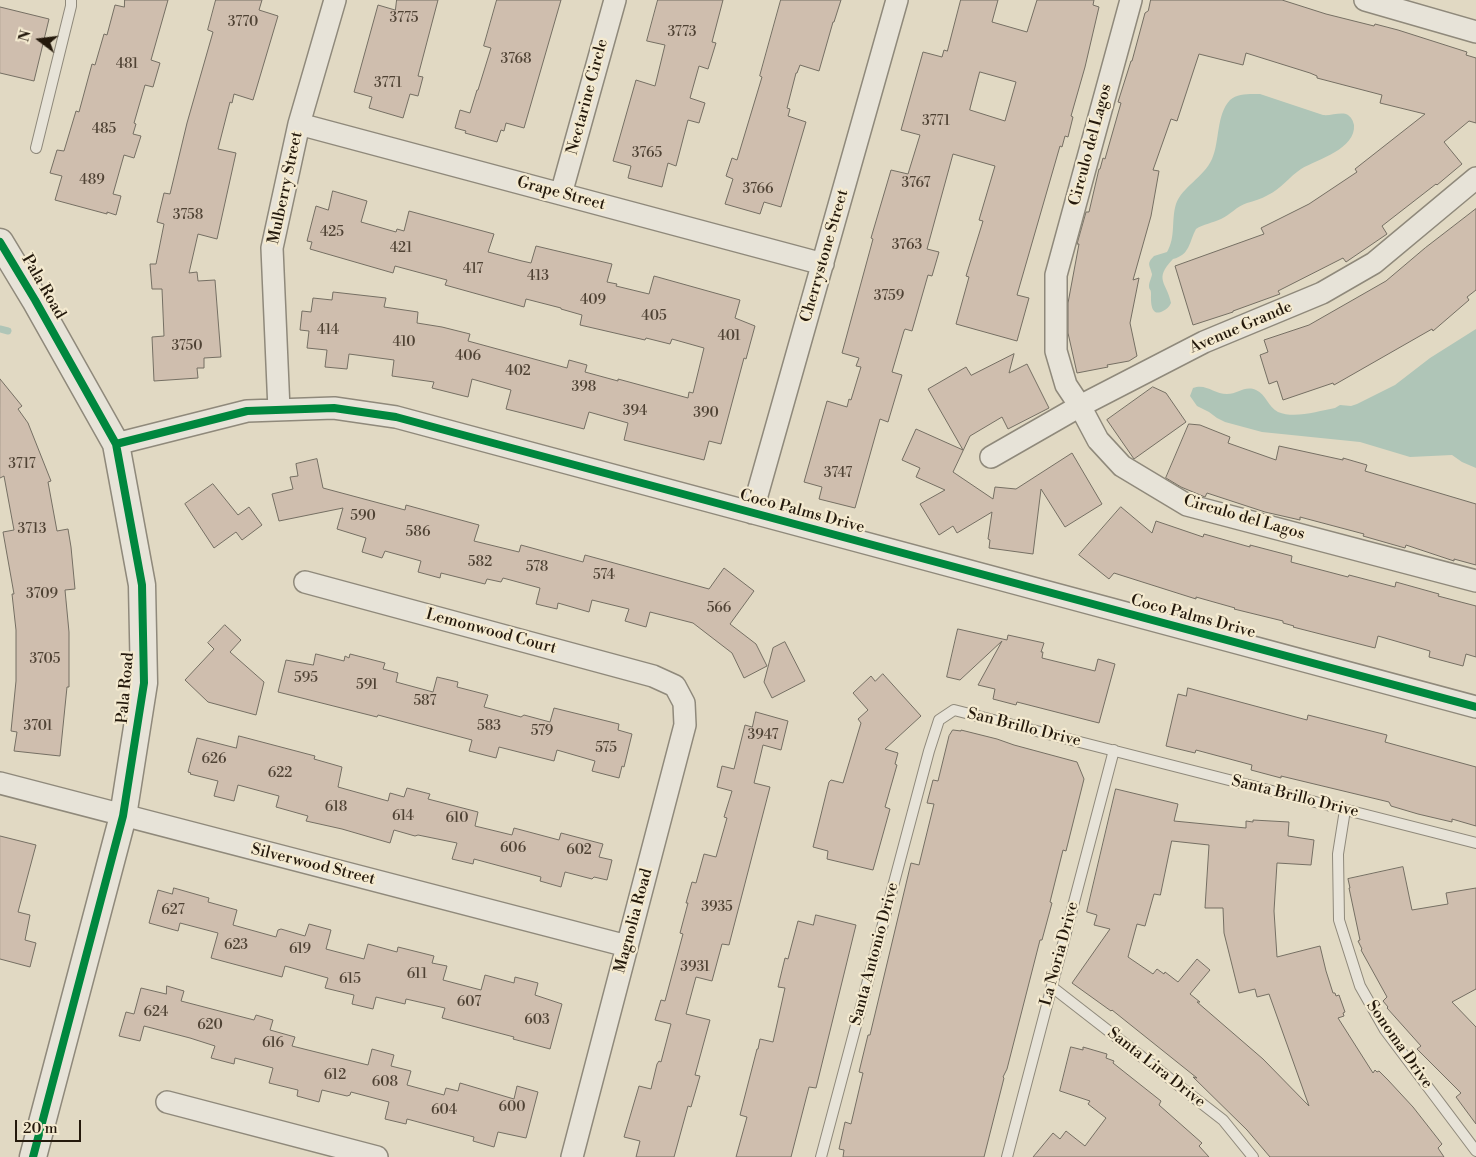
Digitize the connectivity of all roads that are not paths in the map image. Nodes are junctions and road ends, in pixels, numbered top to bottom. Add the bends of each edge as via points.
1 (71, 0) edge
2 (335, 0) edge
3 (615, 0) edge
4 (897, 0) edge
5 (1131, 0) edge
6 (1365, 0) edge
7 (1476, 32) edge
8 (299, 124) junction
9 (36, 148) dead end
10 (1476, 178) edge
11 (561, 194) junction
12 (0, 242) edge
13 (823, 264) junction
14 (1080, 406) junction
15 (279, 410) junction
16 (116, 444) junction
17 (991, 458) dead end
18 (752, 512) junction
19 (1476, 581) edge
20 (305, 582) dead end
21 (675, 686) joint
22 (1476, 706) edge
23 (1114, 750) junction
24 (928, 751) joint
25 (0, 783) edge
26 (1345, 810) junction
27 (123, 816) junction
28 (1476, 843) edge
29 (627, 946) junction
30 (1052, 987) junction
31 (167, 1102) dead end
32 (1476, 1151) edge
33 (33, 1157) edge
34 (377, 1157) edge
35 (572, 1157) edge
36 (820, 1157) edge
37 (1007, 1157) edge
38 (1253, 1157) edge

1 - 9 lane
2 - 8 street, Mulberry Street
3 - 11 street, Nectarine Circle
4 - 13 street, Cherrystone Street
5 - 14 street, Circulo del Lagos via 1056,275 1056,351 1066,385
6 - 7 street
8 - 11 street, Grape Street
8 - 15 street, Mulberry Street via 272,248
10 - 14 street, Avenue Grande via 1374,263 1322,293 1204,342
11 - 13 street, Grape Street
12 - 16 street, Pala Road
13 - 18 street, Cherrystone Street
14 - 17 street, Avenue Grande
14 - 19 street, Circulo del Lagos via 1098,440 1122,466 1187,505
15 - 16 street, Coco Palms Drive via 247,411
15 - 18 street, Coco Palms Drive via 334,408 396,417
16 - 27 street, Pala Road via 143,604 144,683
18 - 22 street, Coco Palms Drive
20 - 21 street, Lemonwood Court via 653,676
21 - 29 street, Magnolia Road via 684,703 685,725
23 - 24 lane, San Brillo Drive via 954,710 939,720
23 - 26 lane, Santa Brillo Drive
23 - 30 lane, La Noria Drive
24 - 36 lane, Santa Antonio Drive
25 - 27 street, Silverwood Street
26 - 28 lane, Santa Brillo Drive
26 - 32 lane, Sonoma Drive via 1338,854 1339,920 1360,986 1385,1030
27 - 29 street, Silverwood Street
27 - 33 street, Pala Road
29 - 35 street, Magnolia Road
30 - 37 lane, La Noria Drive
30 - 38 lane, Santa Lira Drive via 1223,1120
31 - 34 street

